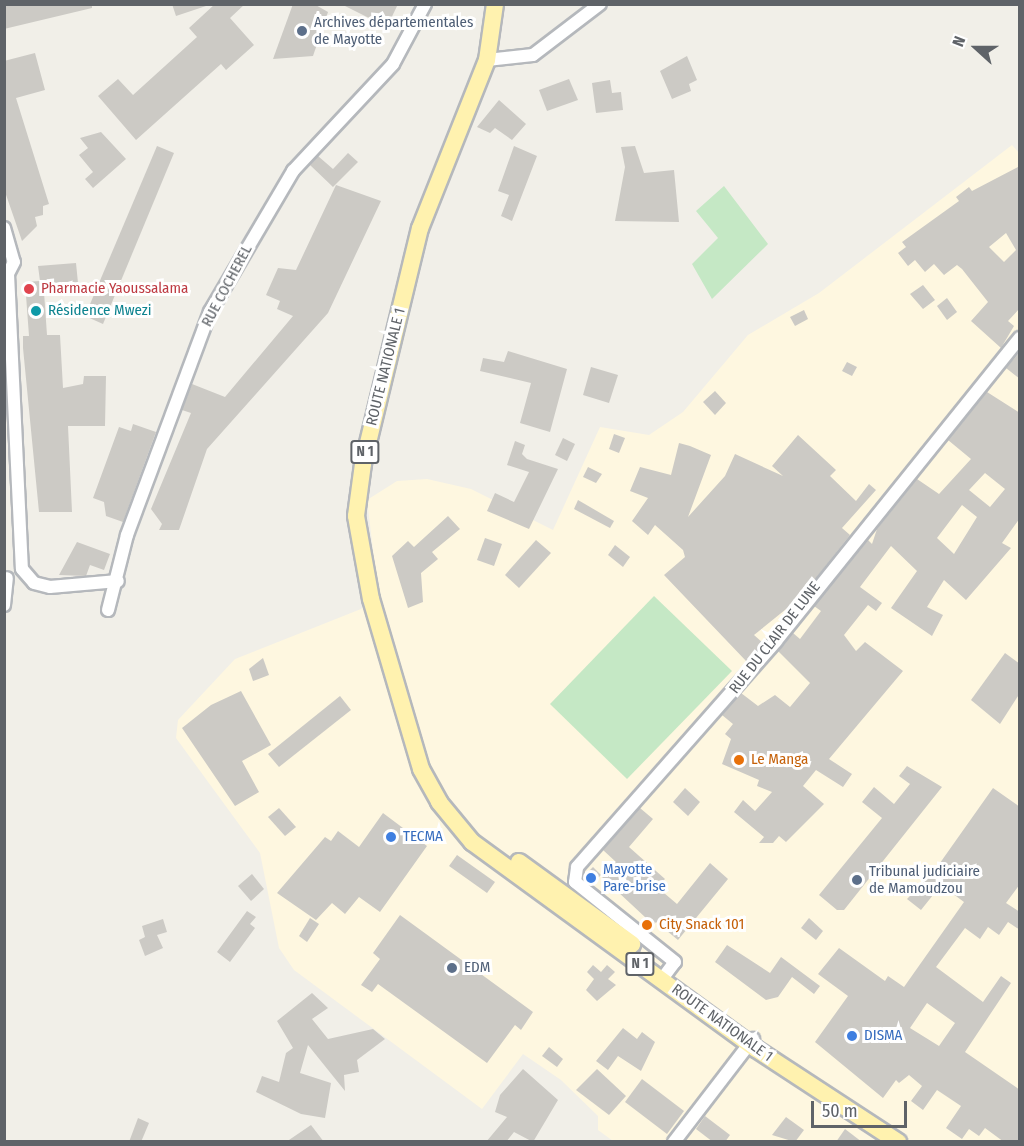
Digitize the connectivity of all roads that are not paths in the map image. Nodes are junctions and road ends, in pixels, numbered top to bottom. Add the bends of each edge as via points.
1 (425, 4) edge
2 (495, 4) edge
3 (600, 4) edge
4 (487, 60) junction
5 (4, 228) edge
6 (1020, 338) edge
7 (22, 569) junction
8 (6, 578) edge
9 (118, 581) junction
10 (4, 605) edge
11 (108, 610) dead end
12 (439, 802) junction
13 (593, 930) junction
14 (620, 932) junction
15 (665, 975) junction
16 (751, 1042) junction
17 (853, 1111) junction
18 (674, 1142) edge
19 (898, 1142) edge

1 - 9 street, RUE COCHEREL via 393,64 293,171 210,312 127,535
2 - 4 main road, ROUTE NATIONALE 1 / N 1
3 - 4 street via 533,56
4 - 12 main road, ROUTE NATIONALE 1 / N 1 via 420,228 363,464 356,516 383,640 421,769
5 - 7 street via 14,262 8,274
6 - 14 street, RUE DU CLAIR DE LUNE via 770,649 577,867 575,882
7 - 8 street
7 - 9 street via 34,583 50,587
8 - 10 street
9 - 11 street, RUE COCHEREL
12 - 13 main road, ROUTE NATIONALE 1 / N 1 via 472,842
12 - 14 main road, ROUTE NATIONALE 1 / N 1
13 - 14 main road, ROUTE NATIONALE 1 / N 1
13 - 15 main road, ROUTE NATIONALE 1 / N 1
14 - 15 main road, ROUTE NATIONALE 1 / N 1
15 - 16 main road, ROUTE NATIONALE 1 / N 1
15 - 17 main road, ROUTE NATIONALE 1 / N 1
16 - 17 main road, ROUTE NATIONALE 1 / N 1
16 - 18 street
17 - 19 main road, ROUTE NATIONALE 1 / N 1

